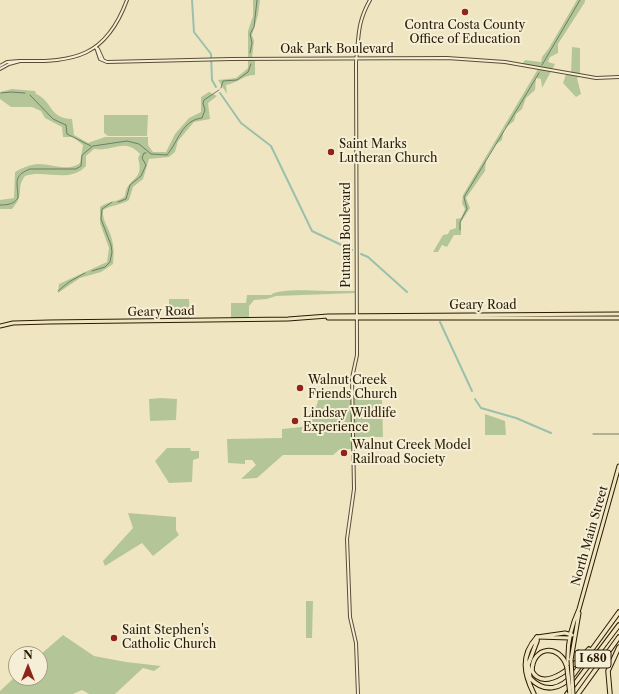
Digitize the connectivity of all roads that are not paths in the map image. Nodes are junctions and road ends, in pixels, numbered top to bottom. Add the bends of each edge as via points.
1 (127, 0) edge
2 (370, 0) edge
3 (96, 47) junction
4 (356, 58) junction
5 (0, 67) edge
6 (619, 76) edge
7 (619, 314) edge
8 (356, 317) junction
9 (504, 317) junction
10 (619, 318) edge
11 (0, 326) edge
12 (619, 466) edge
13 (619, 612) edge
14 (619, 625) edge
15 (572, 636) junction
16 (536, 637) junction
17 (619, 637) edge
18 (600, 639) junction
19 (619, 647) edge
20 (567, 665) junction
21 (358, 694) edge
22 (534, 694) edge
23 (570, 694) edge
24 (578, 694) edge
25 (610, 694) edge

1 - 3 street via 114,27
2 - 4 street, Putnam Boulevard via 358,30
3 - 4 street, Oak Park Boulevard via 103,60 107,62
3 - 5 street via 85,54 59,61 20,61
4 - 6 street, Oak Park Boulevard via 477,60 506,62 590,77
4 - 8 street, Putnam Boulevard
7 - 9 main road, Geary Road
8 - 9 main road, Geary Road
8 - 11 main road, Geary Road via 49,322
8 - 21 street, Putnam Boulevard via 356,355 352,378 354,489 347,539 350,617 356,643
9 - 10 main road, Geary Road
12 - 15 main road, North Main Street
13 - 18 highway
14 - 23 highway, I 680
15 - 16 main road via 547,634
15 - 20 main road, North Main Street
15 - 23 main road, North Main Street, bridge
16 - 18 highway via 528,674 534,683 547,689 566,684
16 - 22 highway via 524,668
17 - 24 highway, I 680
18 - 20 highway via 561,681 542,684 537,681 532,671 535,657 548,650 557,652
19 - 25 highway via 608,671
20 - 23 highway, bridge

